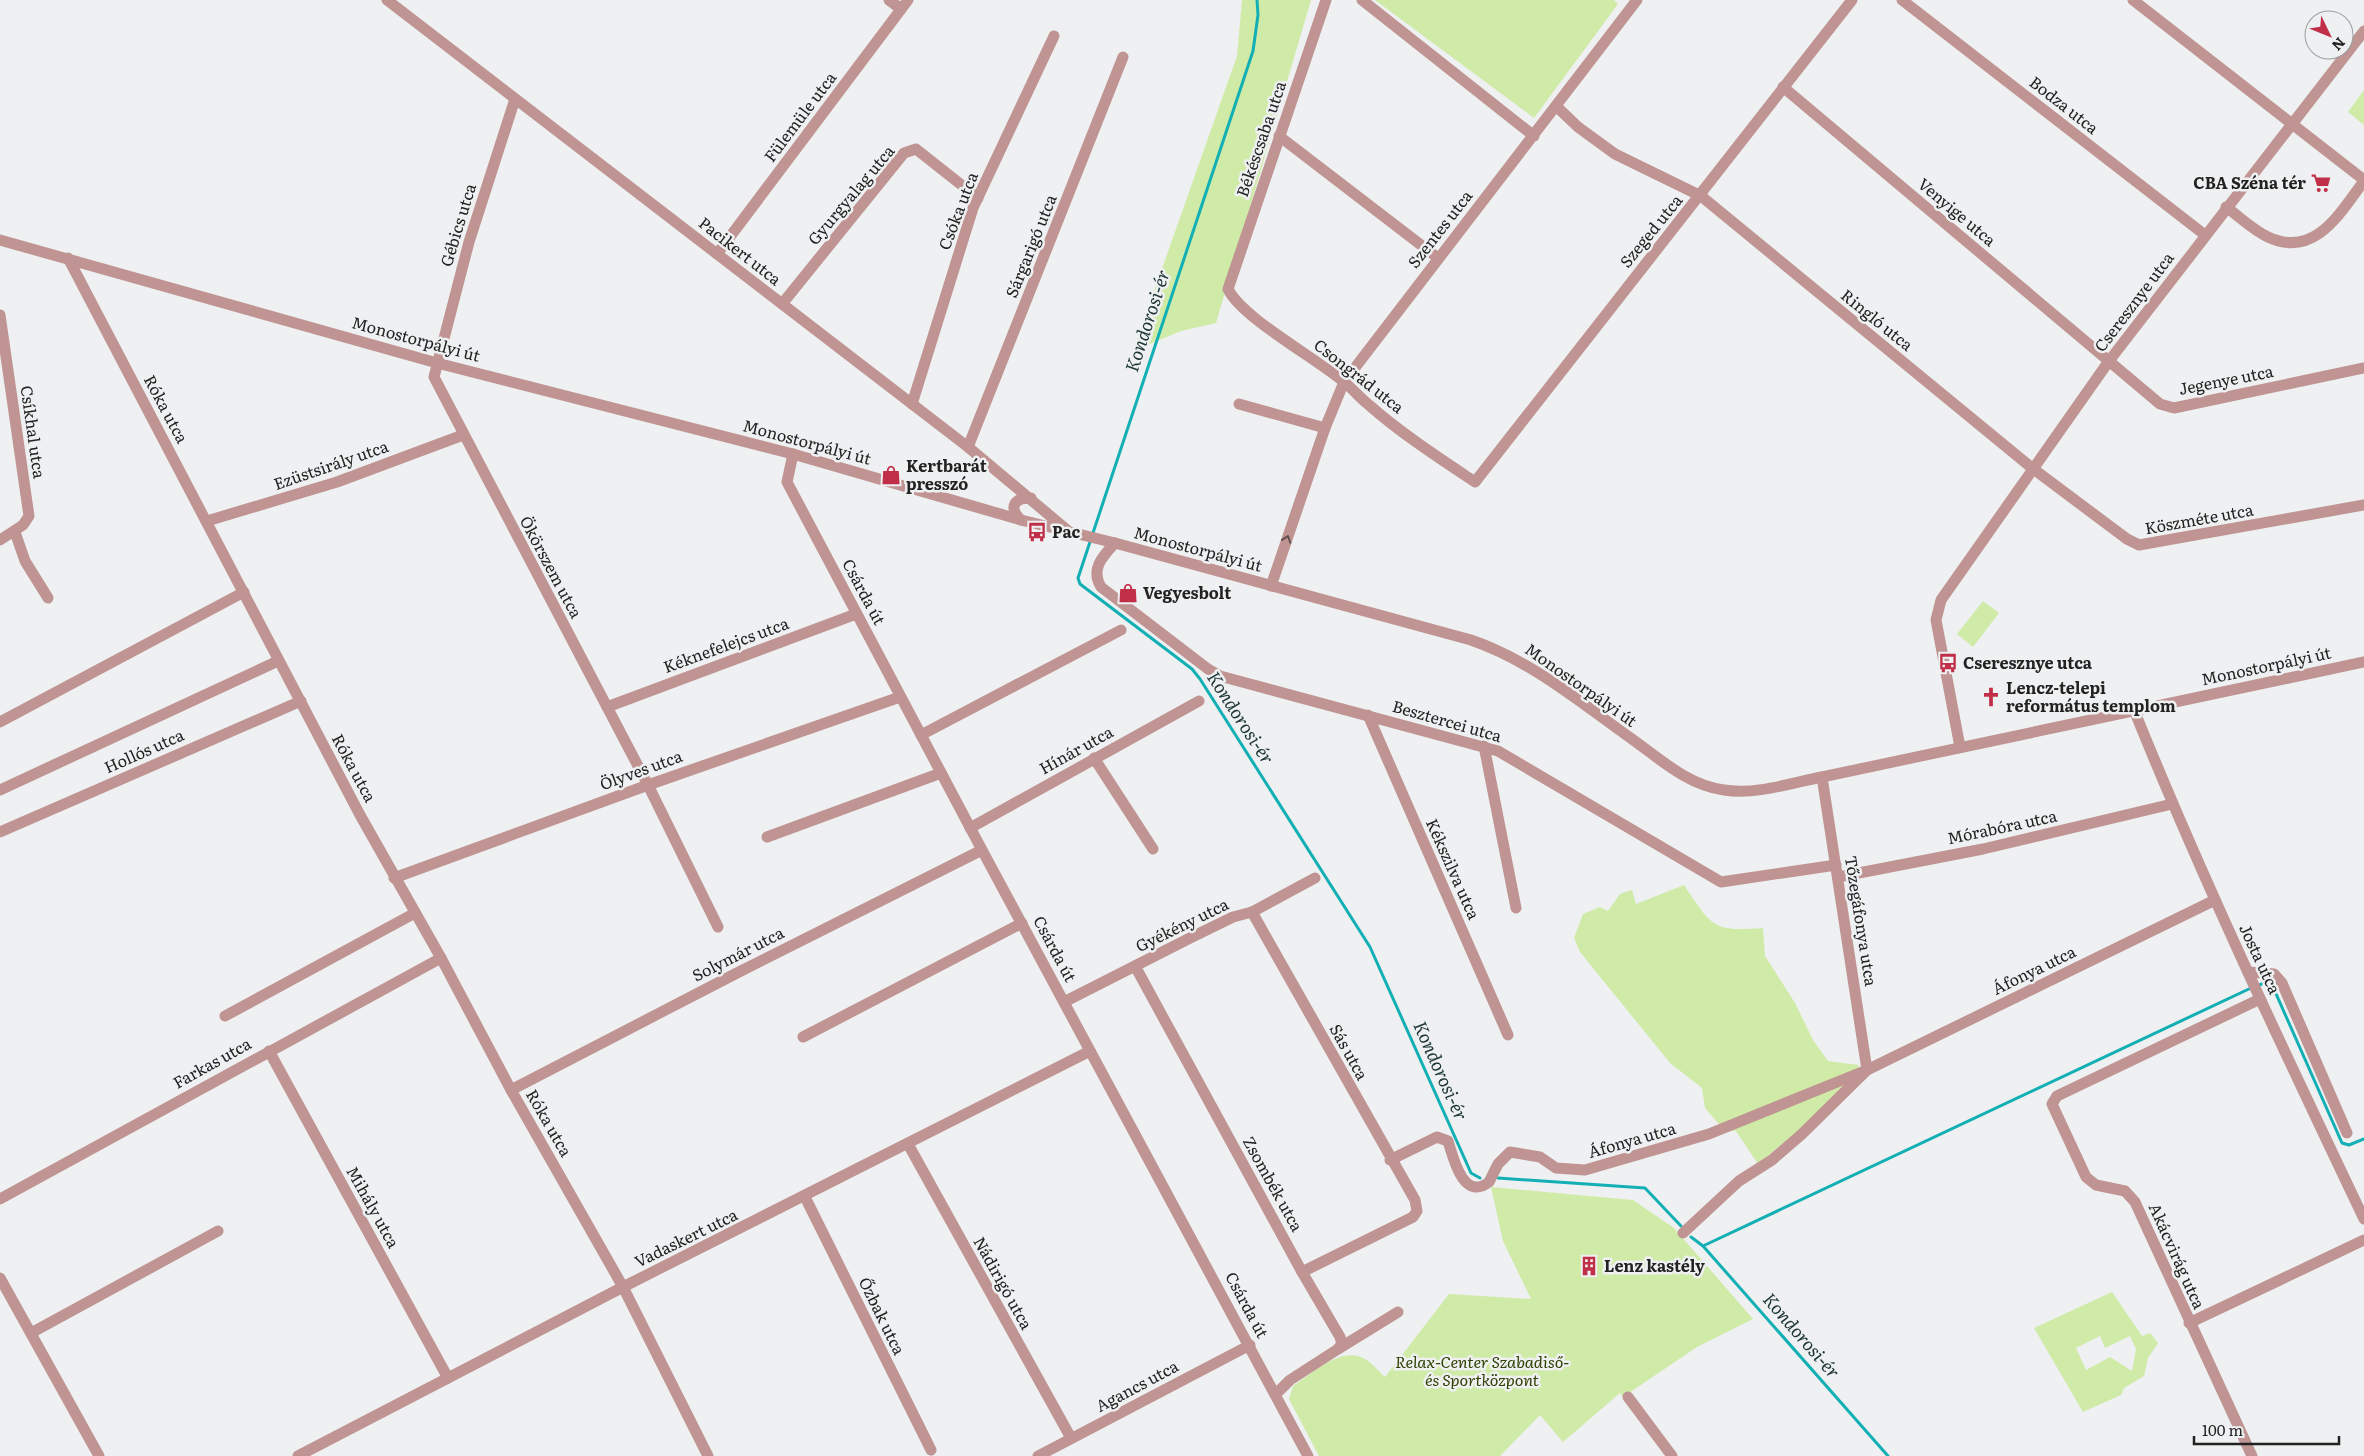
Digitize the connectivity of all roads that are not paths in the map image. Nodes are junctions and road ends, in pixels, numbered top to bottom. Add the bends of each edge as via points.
1 (388, 0) edge
2 (889, 0) edge
3 (1326, 0) edge
4 (1362, 0) edge
5 (1636, 0) edge
6 (1852, 0) edge
7 (1902, 0) edge
8 (2133, 0) edge
9 (905, 5) edge
10 (2364, 31) edge
11 (1054, 36) dead end
12 (1123, 57) dead end
13 (1783, 87) junction
14 (515, 99) junction
15 (1556, 106) junction
16 (2291, 123) junction
17 (1278, 136) junction
18 (1534, 136) junction
19 (2364, 181) edge
20 (1700, 196) junction
21 (978, 198) junction
22 (2226, 208) junction
23 (2205, 235) junction
24 (0, 240) edge
25 (717, 254) junction
26 (68, 258) junction
27 (1438, 258) junction
28 (1228, 289) joint
29 (782, 304) junction
30 (0, 315) edge
31 (2109, 361) junction
32 (437, 363) junction
33 (2364, 368) edge
34 (1347, 378) junction
35 (912, 404) junction
36 (1239, 404) dead end
37 (1325, 428) junction
38 (463, 435) junction
39 (968, 447) junction
40 (793, 454) junction
41 (2032, 468) junction
42 (1475, 482) joint
43 (1031, 498) junction
44 (2364, 505) edge
45 (1022, 520) junction
46 (207, 521) junction
47 (1068, 531) junction
48 (15, 532) junction
49 (0, 540) edge
50 (1115, 542) junction
51 (1271, 586) junction
52 (244, 592) junction
53 (48, 598) dead end
54 (856, 614) junction
55 (1121, 630) dead end
56 (278, 661) junction
57 (2364, 662) edge
58 (900, 697) junction
59 (300, 700) junction
60 (1198, 701) dead end
61 (606, 707) junction
62 (2134, 710) junction
63 (1368, 715) junction
64 (0, 722) edge
65 (921, 735) junction
66 (1484, 746) junction
67 (1960, 747) junction
68 (1094, 758) junction
69 (941, 773) junction
70 (1822, 777) junction
71 (648, 785) junction
72 (0, 790) edge
73 (2172, 804) junction
74 (970, 828) junction
75 (0, 832) edge
76 (766, 837) dead end
77 (1153, 849) dead end
78 (982, 850) junction
79 (1837, 871) junction
80 (394, 878) junction
81 (1315, 878) dead end
82 (2215, 900) junction
83 (1516, 908) dead end
84 (1252, 912) junction
85 (415, 913) junction
86 (1022, 923) junction
87 (718, 927) dead end
88 (441, 958) junction
89 (1135, 966) junction
90 (2254, 986) junction
91 (1064, 1002) junction
92 (225, 1016) dead end
93 (1508, 1035) dead end
94 (803, 1037) dead end
95 (269, 1051) junction
96 (1090, 1051) junction
97 (1867, 1070) junction
98 (511, 1090) junction
99 (2347, 1133) dead end
100 (908, 1144) junction
101 (1390, 1160) junction
102 (805, 1197) junction
103 (0, 1199) edge
104 (2364, 1219) edge
105 (218, 1231) dead end
106 (1684, 1233) dead end
107 (2364, 1240) edge
108 (1302, 1272) junction
109 (0, 1278) edge
110 (623, 1287) junction
111 (1398, 1312) dead end
112 (2189, 1323) junction
113 (31, 1333) junction
114 (1250, 1345) junction
115 (1338, 1349) junction
116 (448, 1378) junction
117 (1276, 1394) junction
118 (1628, 1397) dead end
119 (1071, 1438) junction
120 (931, 1450) dead end
121 (98, 1456) edge
122 (298, 1456) edge
123 (708, 1456) edge
124 (1038, 1456) edge
125 (1308, 1456) edge
126 (1672, 1456) edge
127 (2252, 1456) edge

1 - 14 street, Pacikert utca
2 - 9 street
3 - 17 street, Békéscsaba utca
4 - 18 street
5 - 15 street, Szentes utca
6 - 13 street, Szeged utca
7 - 23 street, Bodza utca
8 - 16 street
9 - 25 street, Fülemüle utca
10 - 16 street, Cseresznye utca
11 - 21 street, Csóka utca
12 - 39 street, Sárgarigó utca
13 - 20 street, Szeged utca
13 - 31 street, Venyige utca
14 - 25 street, Pacikert utca
14 - 32 street, Gébics utca via 468,242
15 - 18 street, Szentes utca
15 - 20 street via 1615,154
16 - 19 street
16 - 22 street, Cseresznye utca
17 - 27 street
17 - 28 street, Békéscsaba utca
18 - 27 street, Szentes utca
19 - 22 street via 2328,228 2309,240 2286,243 2267,236
20 - 41 street, Ringló utca
20 - 42 street, Szeged utca
21 - 29 street, Gyurgyalag utca via 916,149 904,153
21 - 35 street, Csóka utca
22 - 23 street, Cseresznye utca
23 - 31 street, Cseresznye utca
24 - 26 street, Monostorpályi út
25 - 29 street, Pacikert utca
26 - 32 street, Monostorpályi út
26 - 46 street, Róka utca
27 - 34 street, Szentes utca
28 - 34 street, Csongrád utca via 1233,299 1263,324
29 - 35 street, Pacikert utca
30 - 48 street, Csíkhal utca via 29,516
31 - 33 street, Jegenye utca via 2160,404 2174,408
31 - 41 street, Cseresznye utca
32 - 38 street, Ökörszem utca via 434,376
32 - 40 street, Monostorpályi út
34 - 37 street, Szentes utca
34 - 42 street, Csongrád utca via 1369,406
35 - 39 street, Pacikert utca
36 - 37 street
51 -> 37 street, Szentes utca
38 - 46 street, Ezüstsirály utca via 337,482
38 - 61 street, Ökörszem utca
39 - 43 street, Pacikert utca
40 - 45 street, Monostorpályi út
40 - 54 street, Csárda út via 787,482
41 - 44 street, Köszméte utca via 2139,545
41 - 67 street, Cseresznye utca via 1941,600 1936,620
43 - 45 street via 1021,498 1013,509
43 - 47 street, Pacikert utca
45 - 47 street, Monostorpályi út
46 - 52 street, Róka utca
47 - 50 street, Monostorpályi út
48 - 49 street, Csíkhal utca
48 - 53 street via 25,561
50 - 51 street, Monostorpályi út
50 - 63 street, Besztercei utca via 1100,560 1096,571 1101,587 1208,669 1220,676
51 - 70 street, Monostorpályi út via 1494,648 1548,679 1680,774 1709,787 1748,790
52 - 56 street, Róka utca
52 - 64 street
54 - 58 street, Csárda út
54 - 61 street, Kéknefelejcs utca
55 - 65 street
56 - 59 street, Róka utca
56 - 72 street
57 - 62 street, Monostorpályi út
58 - 65 street, Csárda út
58 - 71 street, Ölyves utca
59 - 75 street, Hollós utca
59 - 80 street, Róka utca
60 - 68 street, Hínár utca
61 - 71 street, Ökörszem utca
62 - 67 street, Monostorpályi út
62 - 73 street, Josta utca
63 - 66 street, Besztercei utca
63 - 93 street, Kékszilva utca
65 - 69 street, Csárda út
66 - 79 street, Besztercei utca via 1532,769 1721,882
66 - 83 street
67 - 70 street, Monostorpályi út
68 - 74 street, Hínár utca
68 - 77 street
69 - 74 street, Csárda út
69 - 76 street
70 - 79 street, Tőzegáfonya utca
71 - 80 street, Ölyves utca
71 - 87 street, Ökörszem utca
73 - 79 street, Mórabóra utca via 1983,849
73 - 82 street, Josta utca
74 - 78 street, Csárda út
78 - 86 street, Csárda út
78 - 98 street, Solymár utca
79 - 97 street, Tőzegáfonya utca
80 - 85 street, Róka utca
81 - 84 street, Gyékény utca
82 - 90 street, Josta utca
82 - 97 street, Áfonya utca
84 - 89 street, Gyékény utca via 1233,917
84 - 101 street, Sás utca
85 - 88 street, Róka utca
85 - 92 street
86 - 91 street, Csárda út
86 - 94 street
88 - 95 street, Farkas utca
88 - 98 street, Róka utca
89 - 91 street, Gyékény utca
89 - 108 street, Zsombék utca
90 - 99 street via 2274,974 2282,983
90 - 104 street, Josta utca
90 - 112 street, Akácvirág utca via 2057,1096 2052,1104 2086,1177 2096,1185 2125,1191 2135,1202
91 - 96 street, Csárda út
95 - 103 street, Farkas utca
95 - 116 street, Mihály utca
96 - 100 street, Vadaskert utca
96 - 114 street, Csárda út
97 - 101 street, Áfonya utca via 1708,1134 1585,1170 1556,1168 1540,1156 1510,1152 1498,1164 1488,1182 1472,1186 1459,1176 1448,1141 1437,1137
97 - 106 street, Áfonya utca via 1802,1134 1739,1182
98 - 110 street, Róka utca
100 - 102 street, Vadaskert utca
100 - 119 street, Nádirigó utca
101 - 108 street, Sás utca via 1415,1200 1414,1217
102 - 110 street, Vadaskert utca
102 - 120 street, Őzbak utca
105 - 113 street
107 - 112 street
108 - 115 street, Zsombék utca via 1340,1337 1342,1344
109 - 113 street
110 - 116 street, Vadaskert utca
110 - 123 street, Róka utca
111 - 115 street
112 - 127 street, Akácvirág utca
113 - 121 street
114 - 117 street, Csárda út
114 - 119 street, Agancs utca
115 - 117 street via 1290,1380
116 - 122 street, Vadaskert utca
117 - 125 street, Csárda út
118 - 126 street
119 - 124 street, Agancs utca

